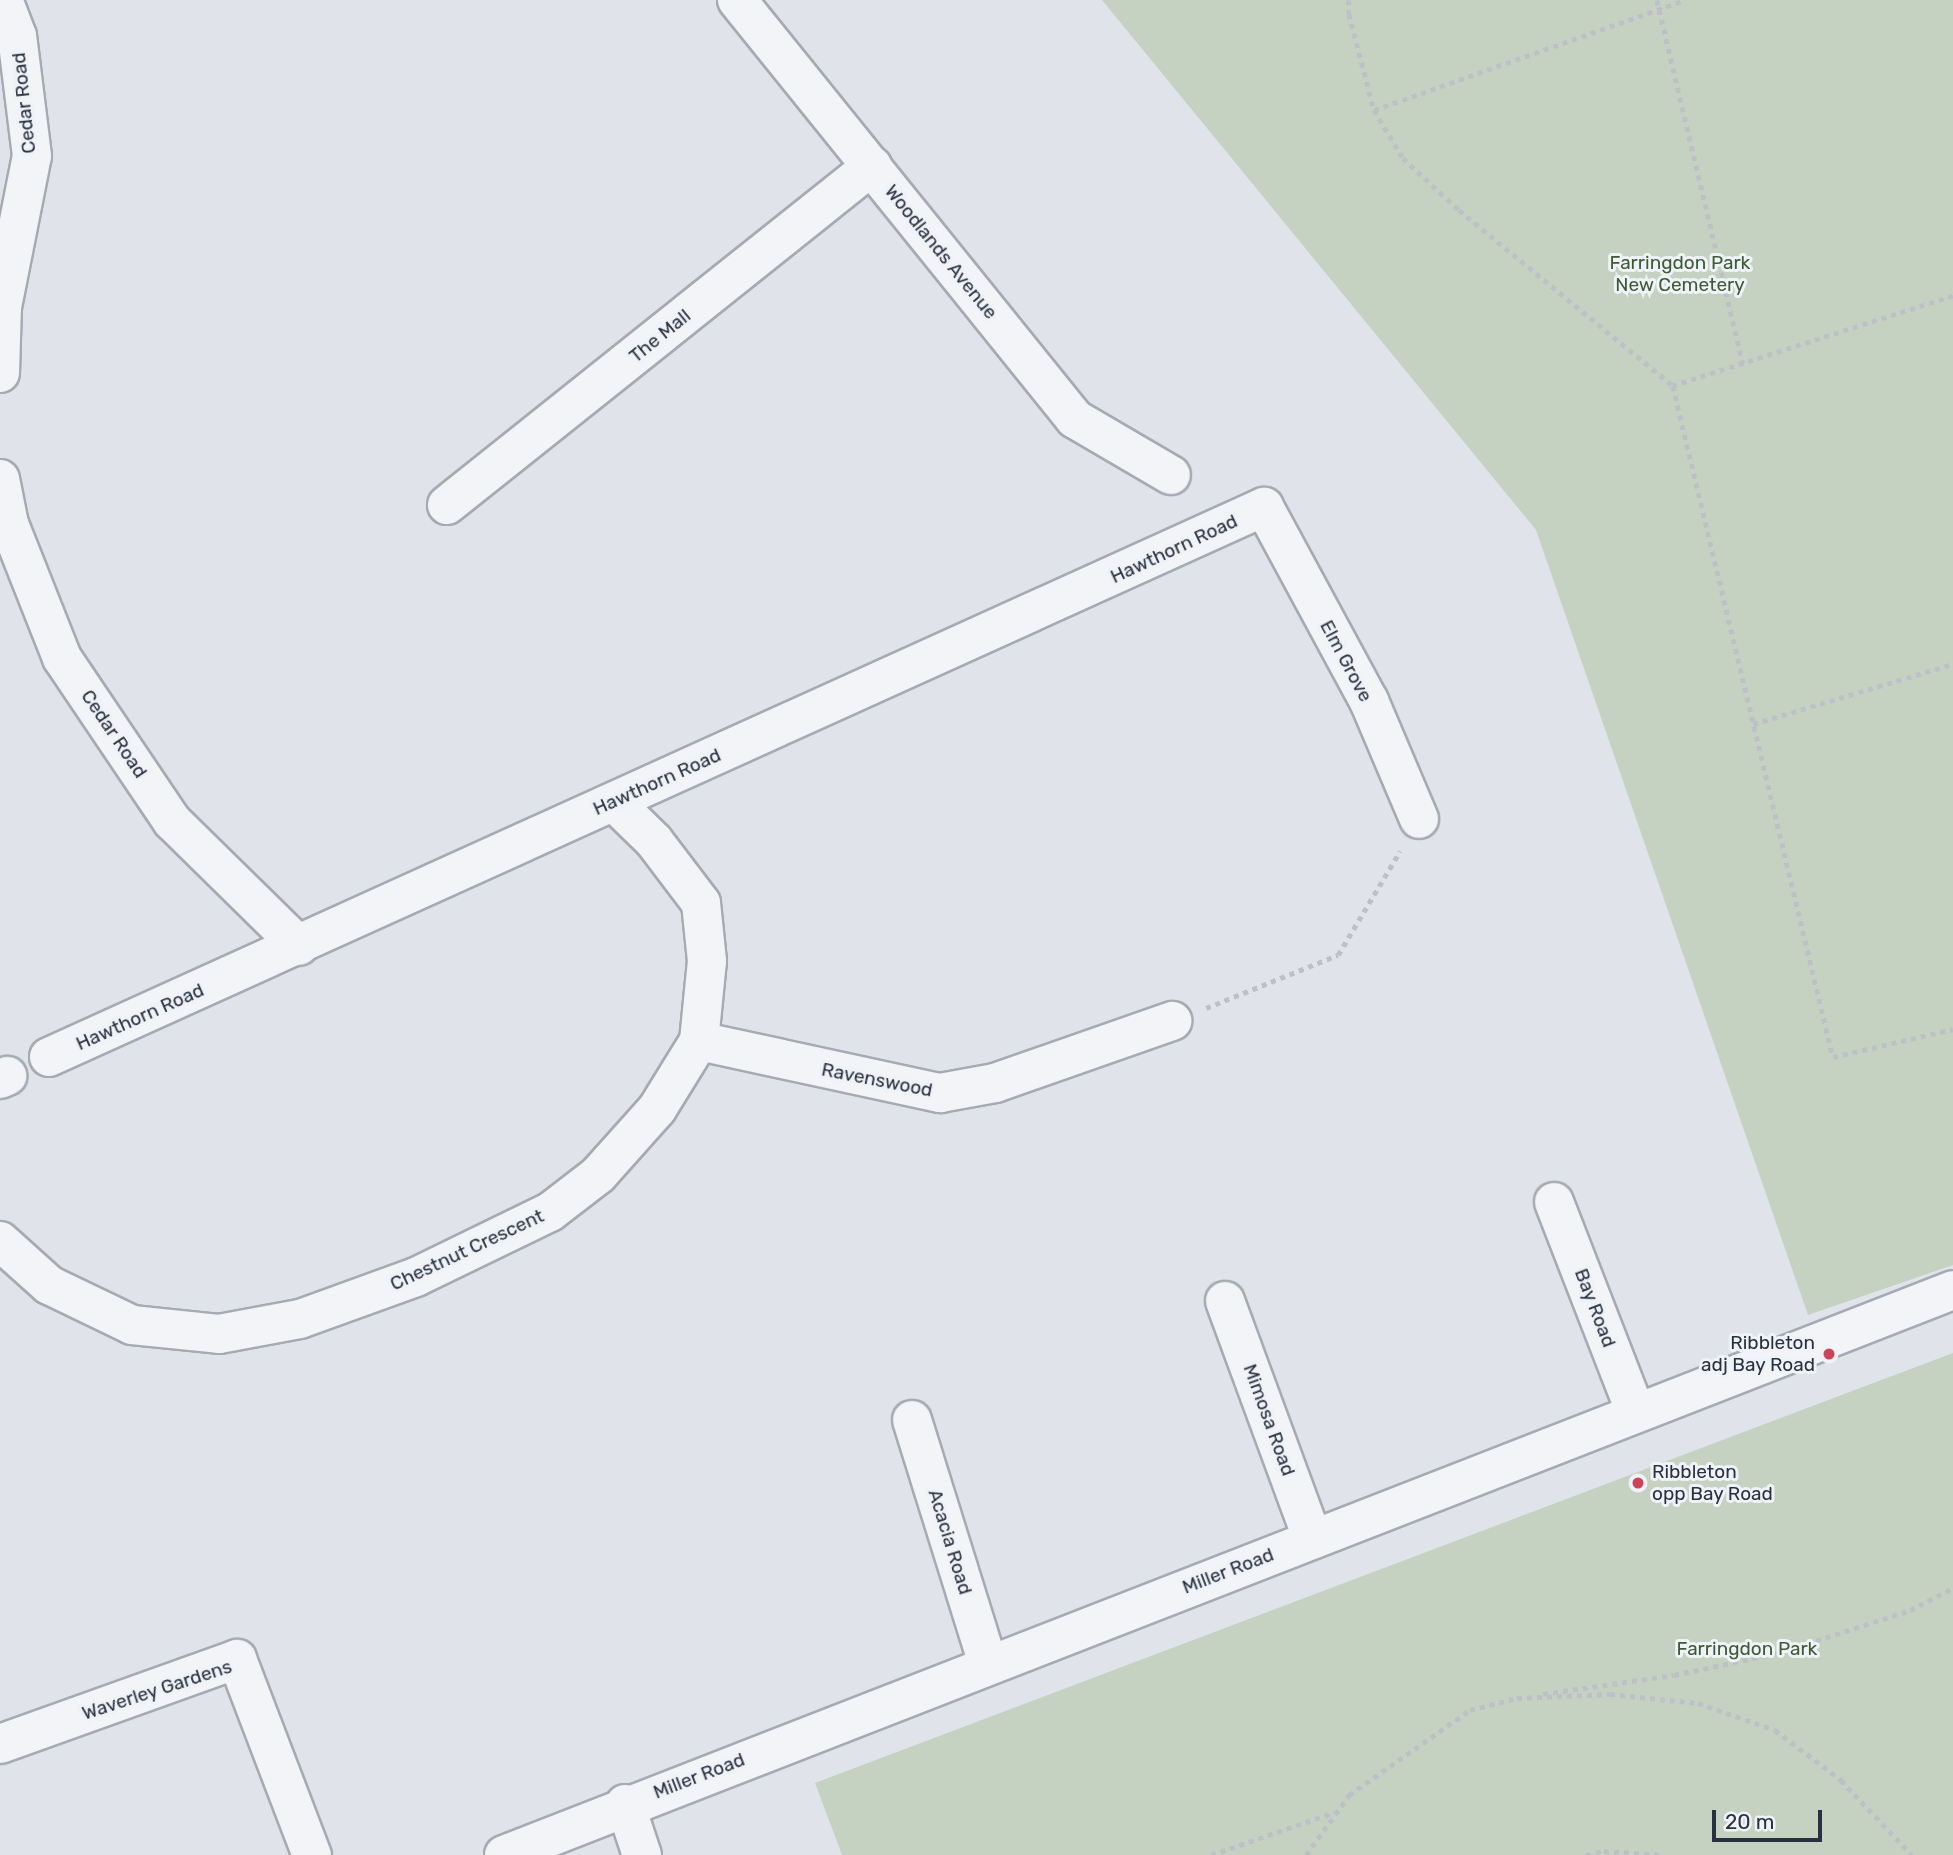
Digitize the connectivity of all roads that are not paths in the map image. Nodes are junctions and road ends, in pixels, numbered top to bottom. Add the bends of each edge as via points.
1 (3, 0) edge
2 (737, 0) edge
3 (872, 166) junction
4 (0, 373) edge
5 (1171, 475) dead end
6 (0, 478) edge
7 (447, 505) dead end
8 (1264, 507) joint
9 (614, 802) junction
10 (1419, 819) road end
11 (299, 946) junction
12 (1172, 1021) road end
13 (699, 1041) junction
14 (49, 1057) dead end
15 (1554, 1202) dead end
16 (0, 1241) edge
17 (1953, 1290) edge
18 (1225, 1301) dead end
19 (1636, 1413) junction
20 (912, 1420) dead end
21 (1312, 1538) junction
22 (988, 1664) junction
23 (0, 1744) edge
24 (625, 1804) junction
25 (312, 1855) edge
26 (504, 1855) edge
27 (642, 1855) edge

1 - 4 street, Cedar Road via 17,36 32,156 2,307
2 - 3 street, Woodlands Avenue
3 - 5 street, Woodlands Avenue via 1075,419
3 - 7 street, The Mall
6 - 11 street, Cedar Road via 9,524 62,658 172,821
8 - 9 street, Hawthorn Road
8 - 10 street, Elm Grove via 1369,701
9 - 11 street, Hawthorn Road
9 - 13 street, Chestnut Crescent via 654,841 701,902 707,961
11 - 14 street, Hawthorn Road
12 - 13 street, Ravenswood via 995,1083 940,1093
13 - 16 street, Chestnut Crescent via 657,1109 598,1175 550,1212 416,1277 300,1319 219,1334 132,1325 49,1285
15 - 19 street, Bay Road
17 - 19 street, Miller Road
18 - 21 street, Mimosa Road
19 - 21 street, Miller Road
20 - 22 street, Acacia Road
21 - 22 street, Miller Road
22 - 24 street, Miller Road
23 - 25 street, Waverley Gardens via 237,1659
24 - 26 street, Miller Road
24 - 27 street

